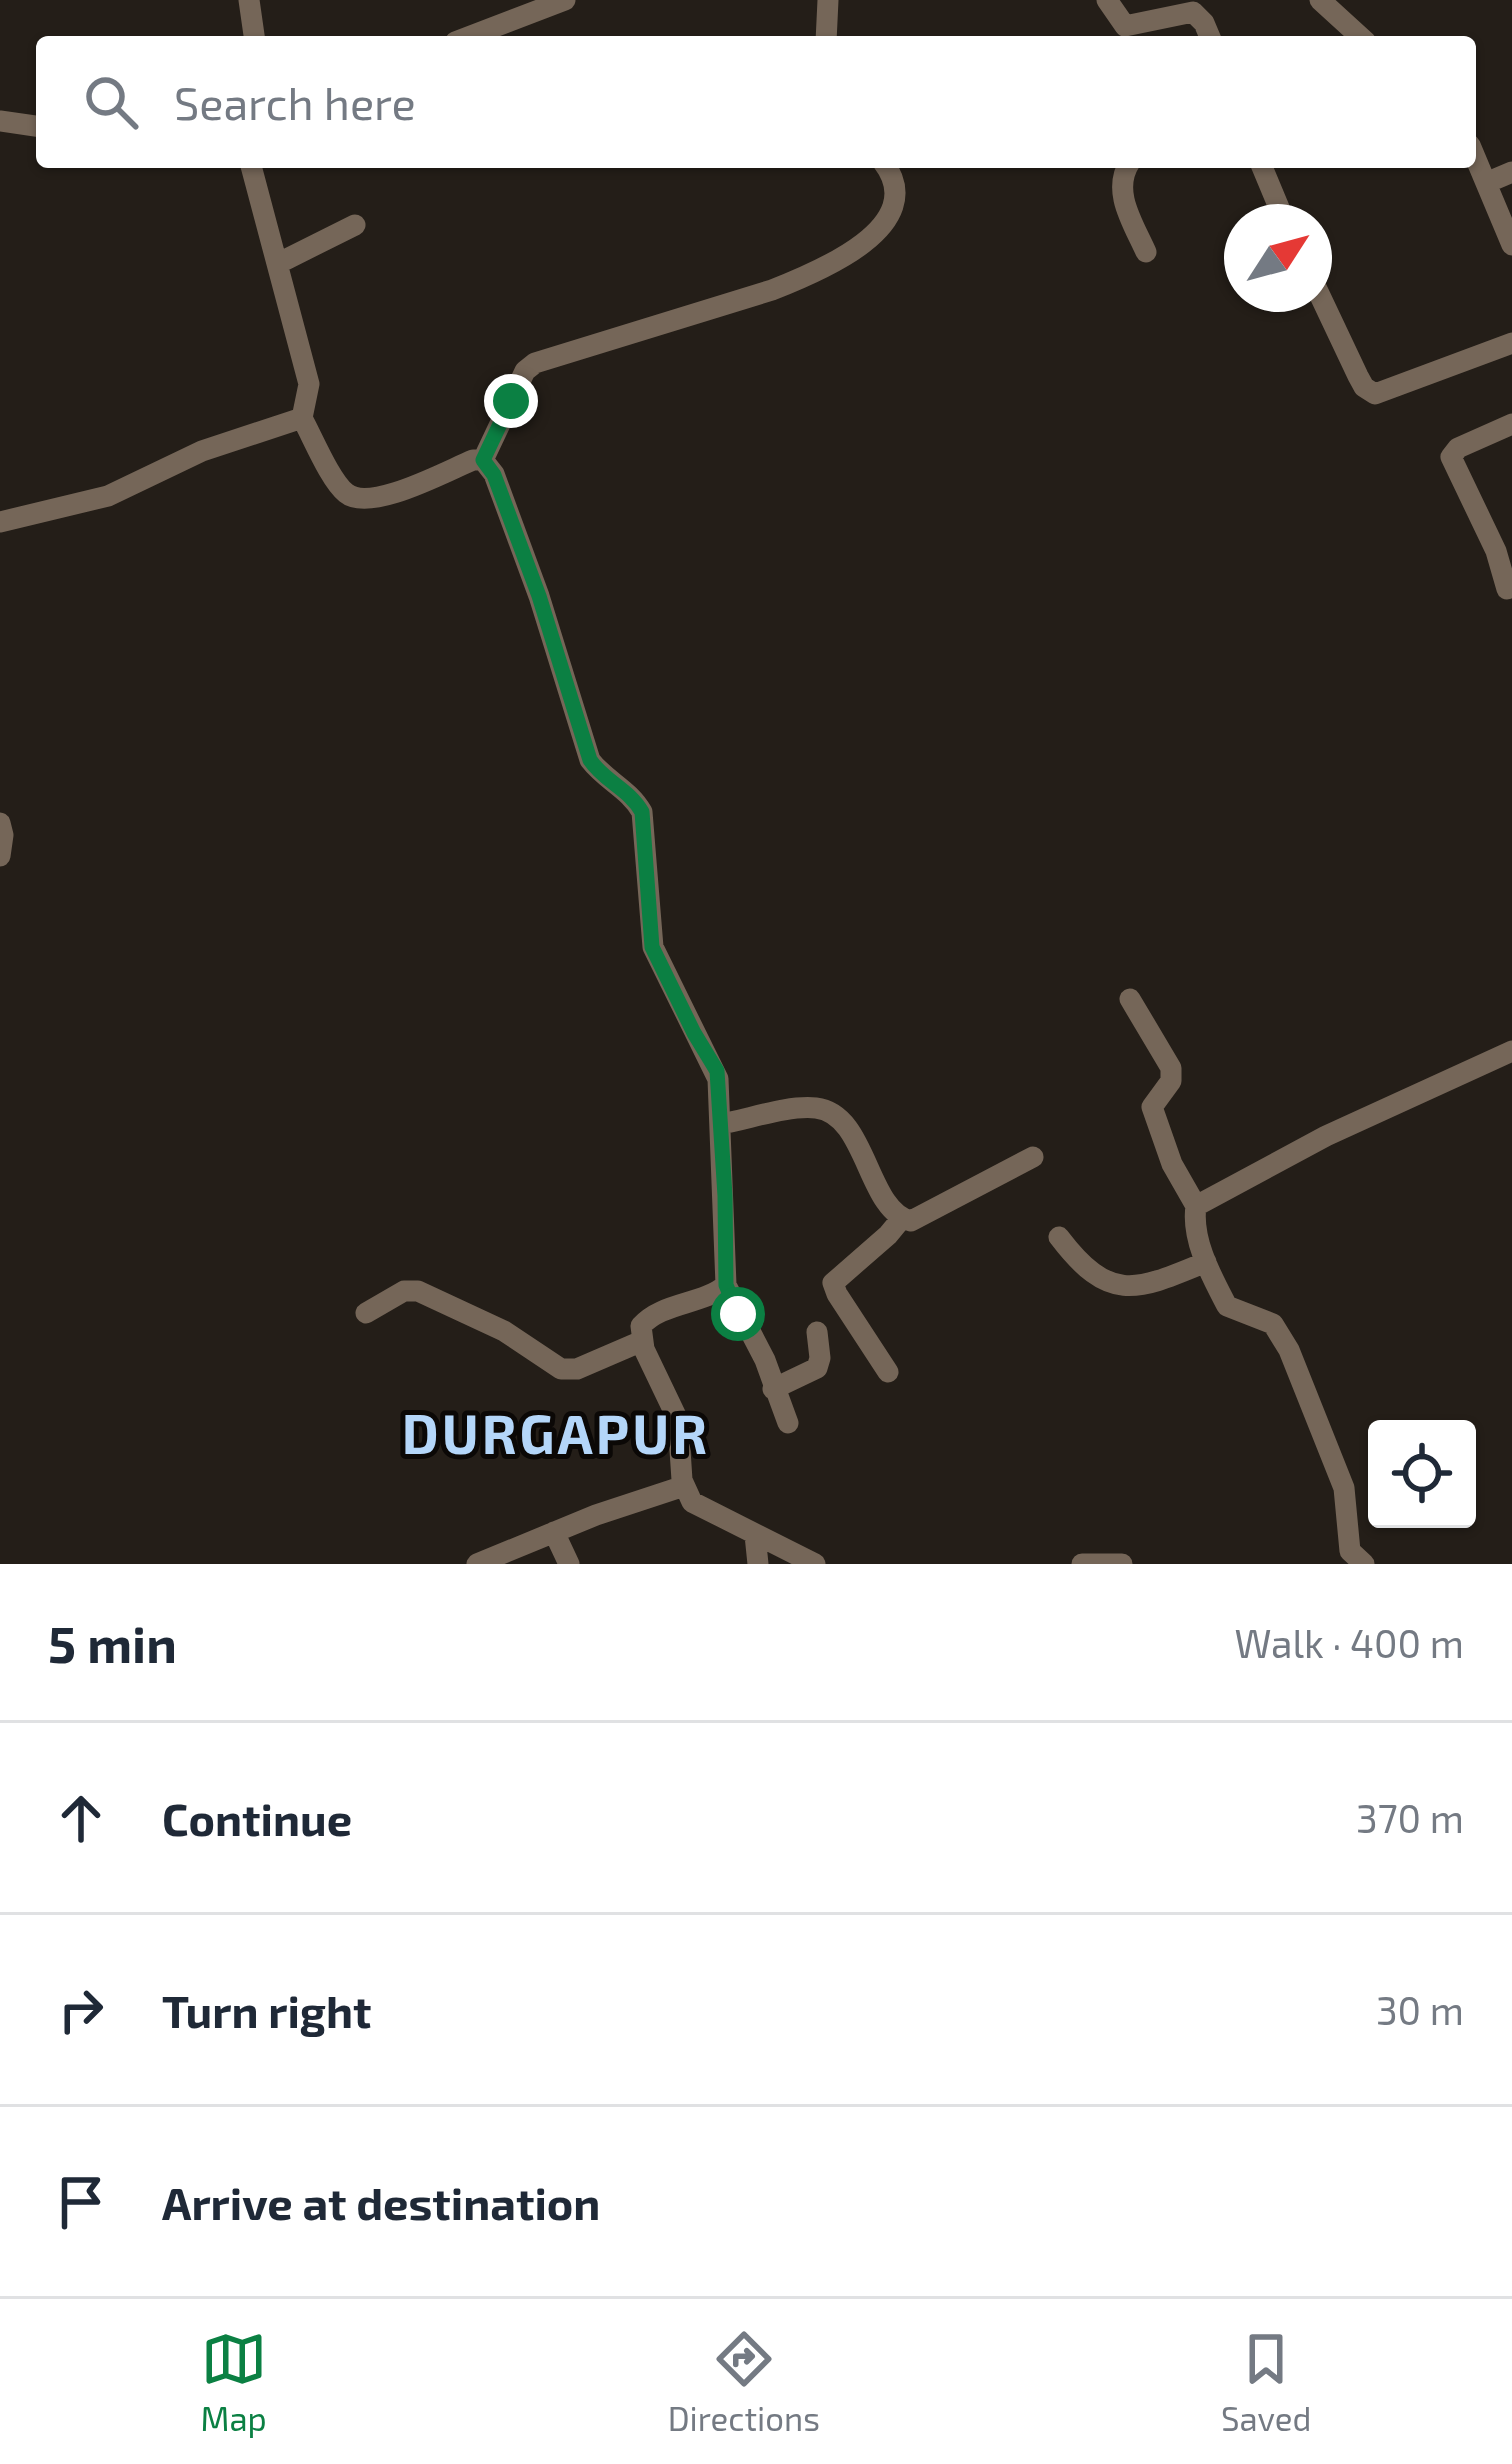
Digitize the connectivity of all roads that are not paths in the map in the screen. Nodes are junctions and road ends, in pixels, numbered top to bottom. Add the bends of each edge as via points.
1 (249, 0) edge
2 (566, 0) edge
3 (828, 0) edge
4 (1107, 0) edge
5 (1321, 0) edge
6 (1194, 7) edge
7 (254, 36) edge
8 (470, 36) edge
9 (826, 36) edge
10 (1209, 36) edge
11 (1360, 36) edge
12 (0, 122) edge
13 (36, 127) edge
14 (1476, 160) edge
15 (252, 168) edge
16 (887, 168) edge
17 (1126, 168) edge
18 (1263, 168) edge
19 (1512, 172) edge
20 (1486, 183) junction
21 (1278, 204) edge
22 (355, 225) dead end
23 (1512, 244) edge
24 (1146, 252) dead end
25 (279, 263) junction
26 (1327, 312) edge
27 (1512, 343) edge
28 (302, 418) junction
29 (1512, 424) edge
30 (483, 460) junction
31 (0, 522) edge
32 (1508, 589) dead end
33 (0, 823) edge
34 (0, 856) edge
35 (1130, 999) dead end
36 (1512, 1051) edge
37 (721, 1124) junction
38 (1033, 1157) dead end
39 (1196, 1206) junction
40 (902, 1218) junction
41 (1059, 1237) dead end
42 (1206, 1262) junction
43 (726, 1285) junction
44 (366, 1313) dead end
45 (817, 1332) dead end
46 (642, 1341) junction
47 (888, 1372) dead end
48 (773, 1389) junction
49 (788, 1423) dead end
50 (684, 1486) junction
51 (554, 1532) junction
52 (755, 1534) junction
53 (790, 1558) edge
54 (477, 1564) edge
55 (568, 1564) edge
56 (758, 1564) edge
57 (815, 1564) edge
58 (1082, 1564) edge
59 (1123, 1564) edge
60 (1364, 1564) edge

1 - 7 street
2 - 8 street
3 - 9 street
4 - 6 street via 1125,26
5 - 11 street
6 - 10 street
12 - 13 street
14 - 20 street
15 - 25 street
16 - 30 street via 894,207 865,244 772,290 536,363
17 - 24 street via 1121,189
18 - 21 street
19 - 20 street
20 - 23 street
22 - 25 street
25 - 28 street via 309,384
26 - 27 street via 1375,394
28 - 30 street via 342,490 360,500
28 - 31 street via 108,496
29 - 32 street via 1450,457
30 - 37 street via 539,596 590,760 642,812 652,947 717,1071
33 - 34 street
35 - 39 street via 1171,1068 1152,1107
36 - 39 street
37 - 40 street via 807,1108 832,1113
37 - 43 street
38 - 40 street via 923,1218
39 - 42 street
40 - 47 street via 833,1282
41 - 42 street via 1089,1272 1117,1287 1142,1287
42 - 60 street via 1227,1306 1273,1324 1289,1350 1344,1488 1350,1550
43 - 46 street via 645,1320
43 - 48 street
44 - 46 street via 411,1289 504,1330 561,1370
45 - 48 street via 817,1368
46 - 50 street via 680,1427
48 - 49 street
50 - 51 street
50 - 52 street via 692,1502
51 - 54 street
51 - 55 street
52 - 53 street
52 - 56 street
53 - 57 street
58 - 59 street

